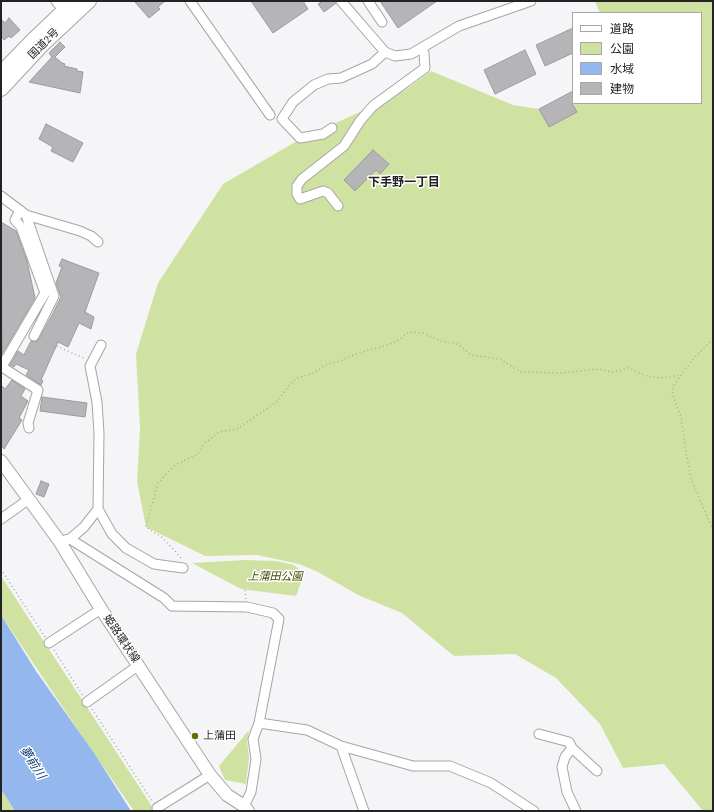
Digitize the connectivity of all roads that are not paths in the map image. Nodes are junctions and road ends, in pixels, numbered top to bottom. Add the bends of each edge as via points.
1 (89, 1) edge
2 (190, 1) edge
3 (341, 1) edge
4 (368, 1) edge
5 (531, 1) edge
6 (64, 4) edge
7 (382, 22) dead end
8 (422, 48) junction
9 (385, 52) junction
10 (1, 73) edge
11 (1, 89) edge
12 (270, 115) dead end
13 (332, 128) dead end
14 (1, 196) edge
15 (338, 206) dead end
16 (23, 212) junction
17 (98, 242) dead end
18 (34, 336) road end
19 (101, 345) dead end
20 (1, 368) edge
21 (29, 428) dead end
22 (1, 461) edge
23 (29, 499) junction
24 (98, 509) junction
25 (1, 519) edge
26 (65, 540) junction
27 (183, 568) dead end
28 (101, 609) junction
29 (49, 643) road end
30 (139, 665) junction
31 (87, 702) road end
32 (259, 723) junction
33 (540, 734) dead end
34 (341, 746) junction
35 (572, 748) junction
36 (597, 771) dead end
37 (210, 775) junction
38 (157, 808) road end
39 (246, 809) edge
40 (364, 811) edge
41 (534, 811) edge
42 (576, 811) edge

1 - 11 highway, 国道2号 via 42,45
2 - 12 street
3 - 9 street
4 - 7 street
5 - 8 street via 459,26
6 - 10 highway, 国道2号
8 - 9 street via 411,54 395,56
8 - 15 street via 425,68 373,106 344,146 302,179 297,186 300,199 323,191 328,193
9 - 13 street via 372,64 340,78 328,79 314,85 293,102 282,119 300,138 323,134
14 - 16 street
16 - 17 street via 80,231
16 - 18 street via 54,296
16 - 20 street via 15,220 21,227 45,293
19 - 24 street via 90,366 97,402 99,433
20 - 21 street via 38,390 28,423
22 - 23 main road, 姫路環状線
23 - 25 street
23 - 26 main road, 姫路環状線
24 - 26 street via 84,527
24 - 27 street via 112,534 126,548 154,564
26 - 28 main road, 姫路環状線
26 - 32 street via 164,598 172,606 247,607 274,613 279,619
28 - 29 street
28 - 30 main road, 姫路環状線
30 - 31 street
30 - 37 main road, 姫路環状線
32 - 34 street via 307,730
32 - 39 street via 253,739 256,758
33 - 35 street via 569,742
34 - 40 street
34 - 41 street via 413,766 450,766 491,783
35 - 36 street
35 - 42 street via 565,757 562,767 567,792
37 - 38 street
37 - 39 main road, 姫路環状線 via 227,795

